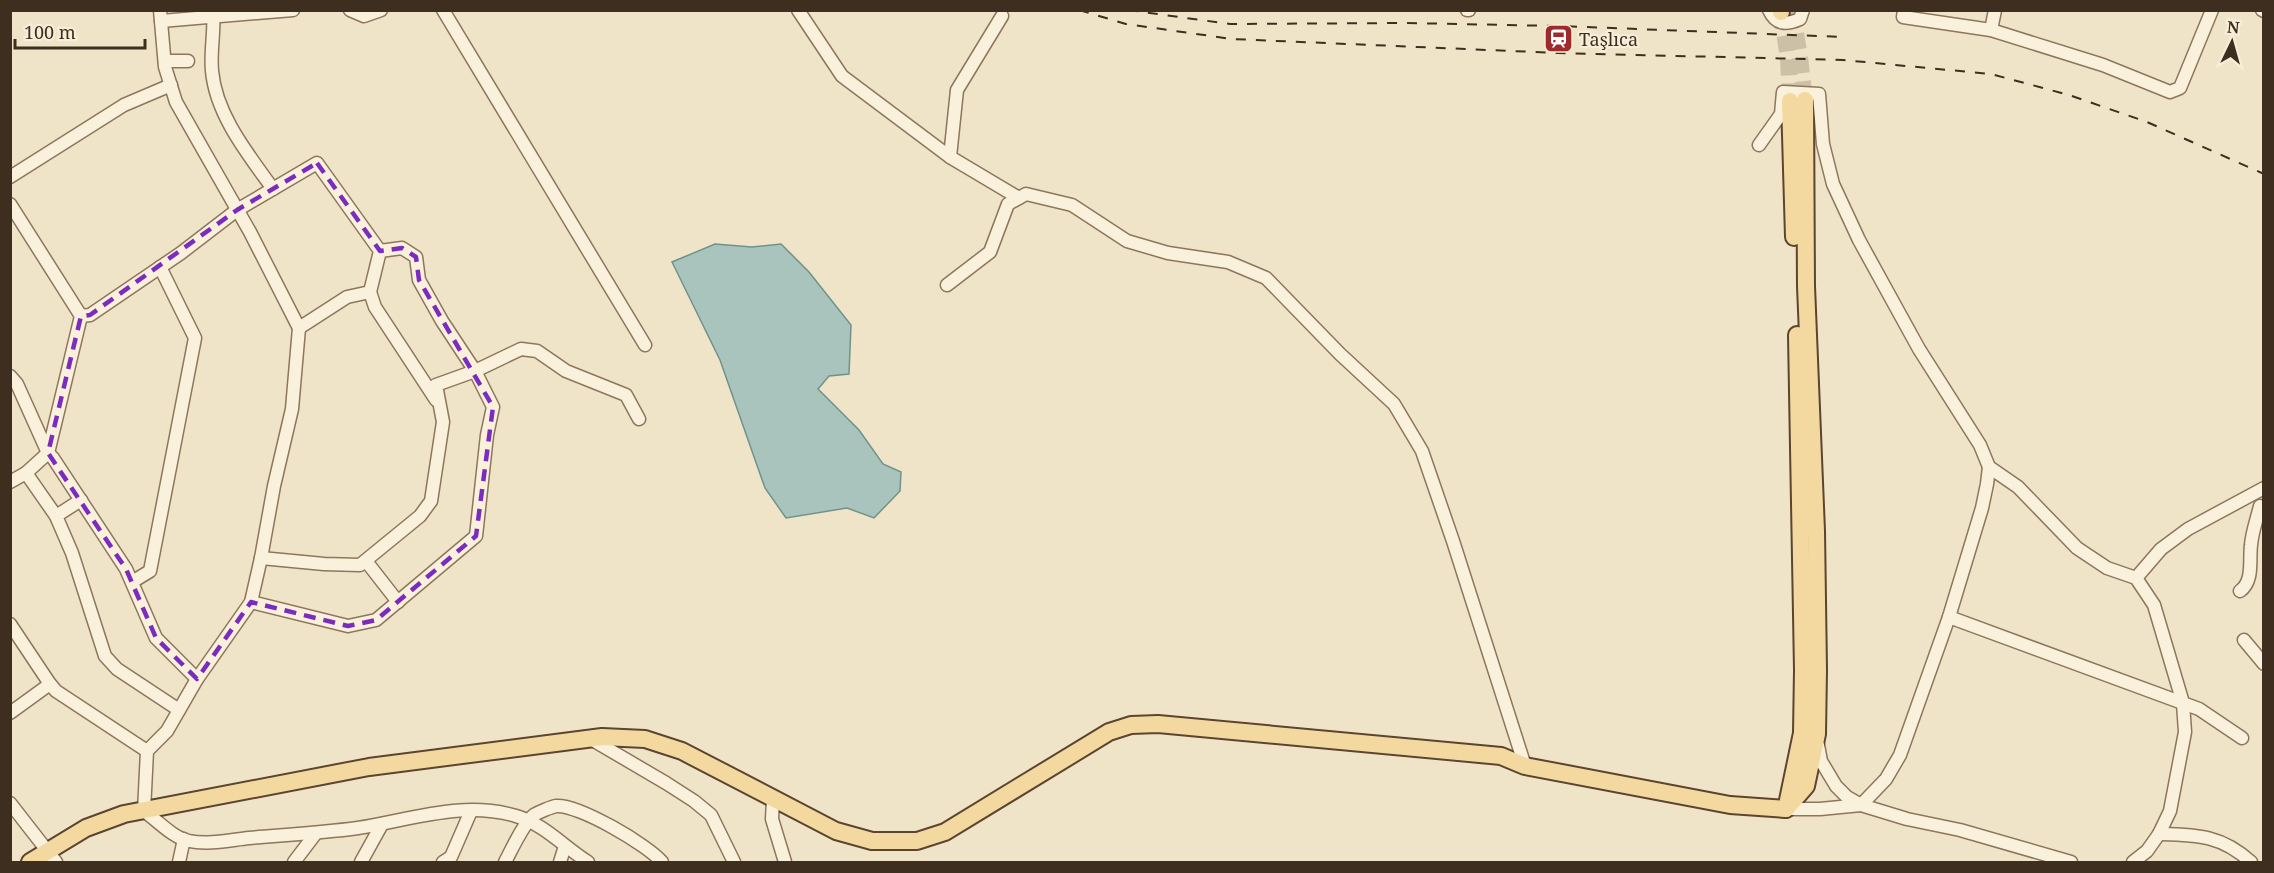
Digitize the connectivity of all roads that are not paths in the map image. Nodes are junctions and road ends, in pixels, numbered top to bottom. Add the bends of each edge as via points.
1 (293, 10) edge
2 (350, 10) edge
3 (381, 10) edge
4 (443, 10) edge
5 (798, 10) edge
6 (1803, 10) edge
7 (1904, 10) edge
8 (1995, 10) edge
9 (2212, 10) edge
10 (1777, 11) edge
11 (214, 14) edge
12 (160, 16) edge
13 (1002, 16) dead end
14 (1991, 30) junction
15 (165, 61) junction
16 (188, 61) dead end
17 (171, 85) junction
18 (1759, 145) dead end
19 (950, 157) junction
20 (10, 177) edge
21 (273, 189) junction
22 (1019, 198) junction
23 (10, 204) edge
24 (237, 210) junction
25 (380, 251) junction
26 (160, 267) junction
27 (947, 285) dead end
28 (370, 292) junction
29 (81, 316) junction
30 (299, 328) junction
31 (645, 345) dead end
32 (475, 371) junction
33 (10, 376) edge
34 (440, 406) junction
35 (639, 419) dead end
36 (48, 453) junction
37 (1989, 467) junction
38 (26, 472) junction
39 (10, 482) edge
40 (2264, 488) edge
41 (2247, 497) junction
42 (81, 500) junction
43 (2262, 507) edge
44 (56, 516) junction
45 (261, 558) junction
46 (366, 561) junction
47 (2136, 578) junction
48 (132, 582) junction
49 (2240, 591) dead end
50 (251, 602) junction
51 (398, 602) junction
52 (1949, 617) junction
53 (10, 624) edge
54 (2244, 640) dead end
55 (2264, 664) edge
56 (197, 679) junction
57 (50, 684) junction
58 (2182, 703) junction
59 (179, 710) junction
60 (10, 713) edge
61 (1817, 734) junction
62 (2242, 738) dead end
63 (591, 739) junction
64 (147, 751) junction
65 (1525, 766) junction
66 (773, 799) junction
67 (10, 803) edge
68 (1861, 805) junction
69 (1786, 809) junction
70 (144, 810) junction
71 (471, 811) junction
72 (529, 821) junction
73 (382, 824) junction
74 (316, 833) junction
75 (2159, 834) junction
76 (184, 839) junction
77 (565, 846) junction
78 (51, 857) edge
79 (30, 862) edge
80 (179, 862) edge
81 (294, 862) edge
82 (361, 862) edge
83 (443, 862) edge
84 (505, 862) edge
85 (560, 862) edge
86 (588, 862) edge
87 (662, 862) edge
88 (734, 862) edge
89 (785, 862) edge
90 (2071, 862) edge
91 (2133, 862) edge
92 (2251, 862) edge

1 - 11 street
2 - 3 street via 364,16
4 - 31 street
5 - 19 street via 842,76
6 - 10 street via 1800,19 1789,23 1774,20
7 - 14 street via 1903,17
8 - 14 street
9 - 14 street via 2180,88 2170,92 2103,65
11 - 12 street
11 - 21 street via 212,71 222,108
12 - 15 street
13 - 19 street via 957,90
15 - 16 street
15 - 17 street
17 - 20 street via 124,105
17 - 24 street via 176,102
18 - 37 street via 1781,114 1783,92 1819,94 1823,144 1833,184 1919,349 1980,445
19 - 22 street
21 - 24 street
21 - 25 street via 317,163
22 - 27 street via 1008,204 990,252
22 - 65 street via 1026,194 1072,205 1127,241 1168,253 1228,262 1266,278 1394,404 1422,451
23 - 29 street
24 - 26 street
24 - 30 street
25 - 28 street
25 - 32 street via 402,248 416,256 419,280
26 - 29 street via 90,315
26 - 48 street via 195,338 150,571
28 - 30 street via 347,297
28 - 34 street via 375,307
29 - 36 street
30 - 45 street via 292,409
32 - 34 street via 436,385
32 - 35 street via 521,349 537,351 566,371 626,395
32 - 51 street via 493,407 476,536
33 - 36 street
34 - 46 street via 443,422 431,501 420,516
36 - 38 street
36 - 42 street
37 - 47 street via 2018,487 2077,548 2107,568
37 - 52 street via 1982,507
38 - 39 street
38 - 44 street
40 - 41 street
41 - 43 street
41 - 47 street via 2188,529 2162,549
42 - 44 street
42 - 48 street
43 - 49 street via 2251,543 2246,586
44 - 59 street via 105,656 117,669
45 - 46 street via 324,564 360,565
45 - 50 street
46 - 51 street
47 - 58 street via 2154,605
48 - 56 street via 156,638
50 - 51 street via 348,626 376,620
50 - 56 street
52 - 58 street
52 - 68 street via 1900,755 1886,779
53 - 57 street
54 - 55 street
56 - 59 street
57 - 60 street
57 - 64 street
58 - 62 street via 2199,709
58 - 75 street via 2185,732 2170,811
59 - 64 street via 167,731
61 - 68 street via 1821,761 1836,786
61 - 69 main road via 1806,786
61 - 69 main road via 1817,554 1797,101 1803,670 1802,733
63 - 66 main road via 645,739 672,748
63 - 70 main road via 369,767
63 - 88 street via 711,815
64 - 70 street
65 - 66 main road via 1501,756 1158,724 1131,725 1109,732 945,832 917,841 872,841 836,831
65 - 69 main road via 1730,805
66 - 89 street via 772,819
67 - 78 street
68 - 69 street
68 - 90 street
70 - 76 street
70 - 78 main road via 86,828
71 - 72 street via 515,815
71 - 73 street via 444,810
71 - 83 street via 451,857
72 - 77 street
72 - 84 street
72 - 87 street via 535,814 556,806 569,809 620,830
73 - 74 street
73 - 82 street
74 - 76 street via 206,842
74 - 81 street
75 - 91 street
75 - 92 street via 2212,838
76 - 80 street
77 - 85 street
77 - 86 street
78 - 79 main road

